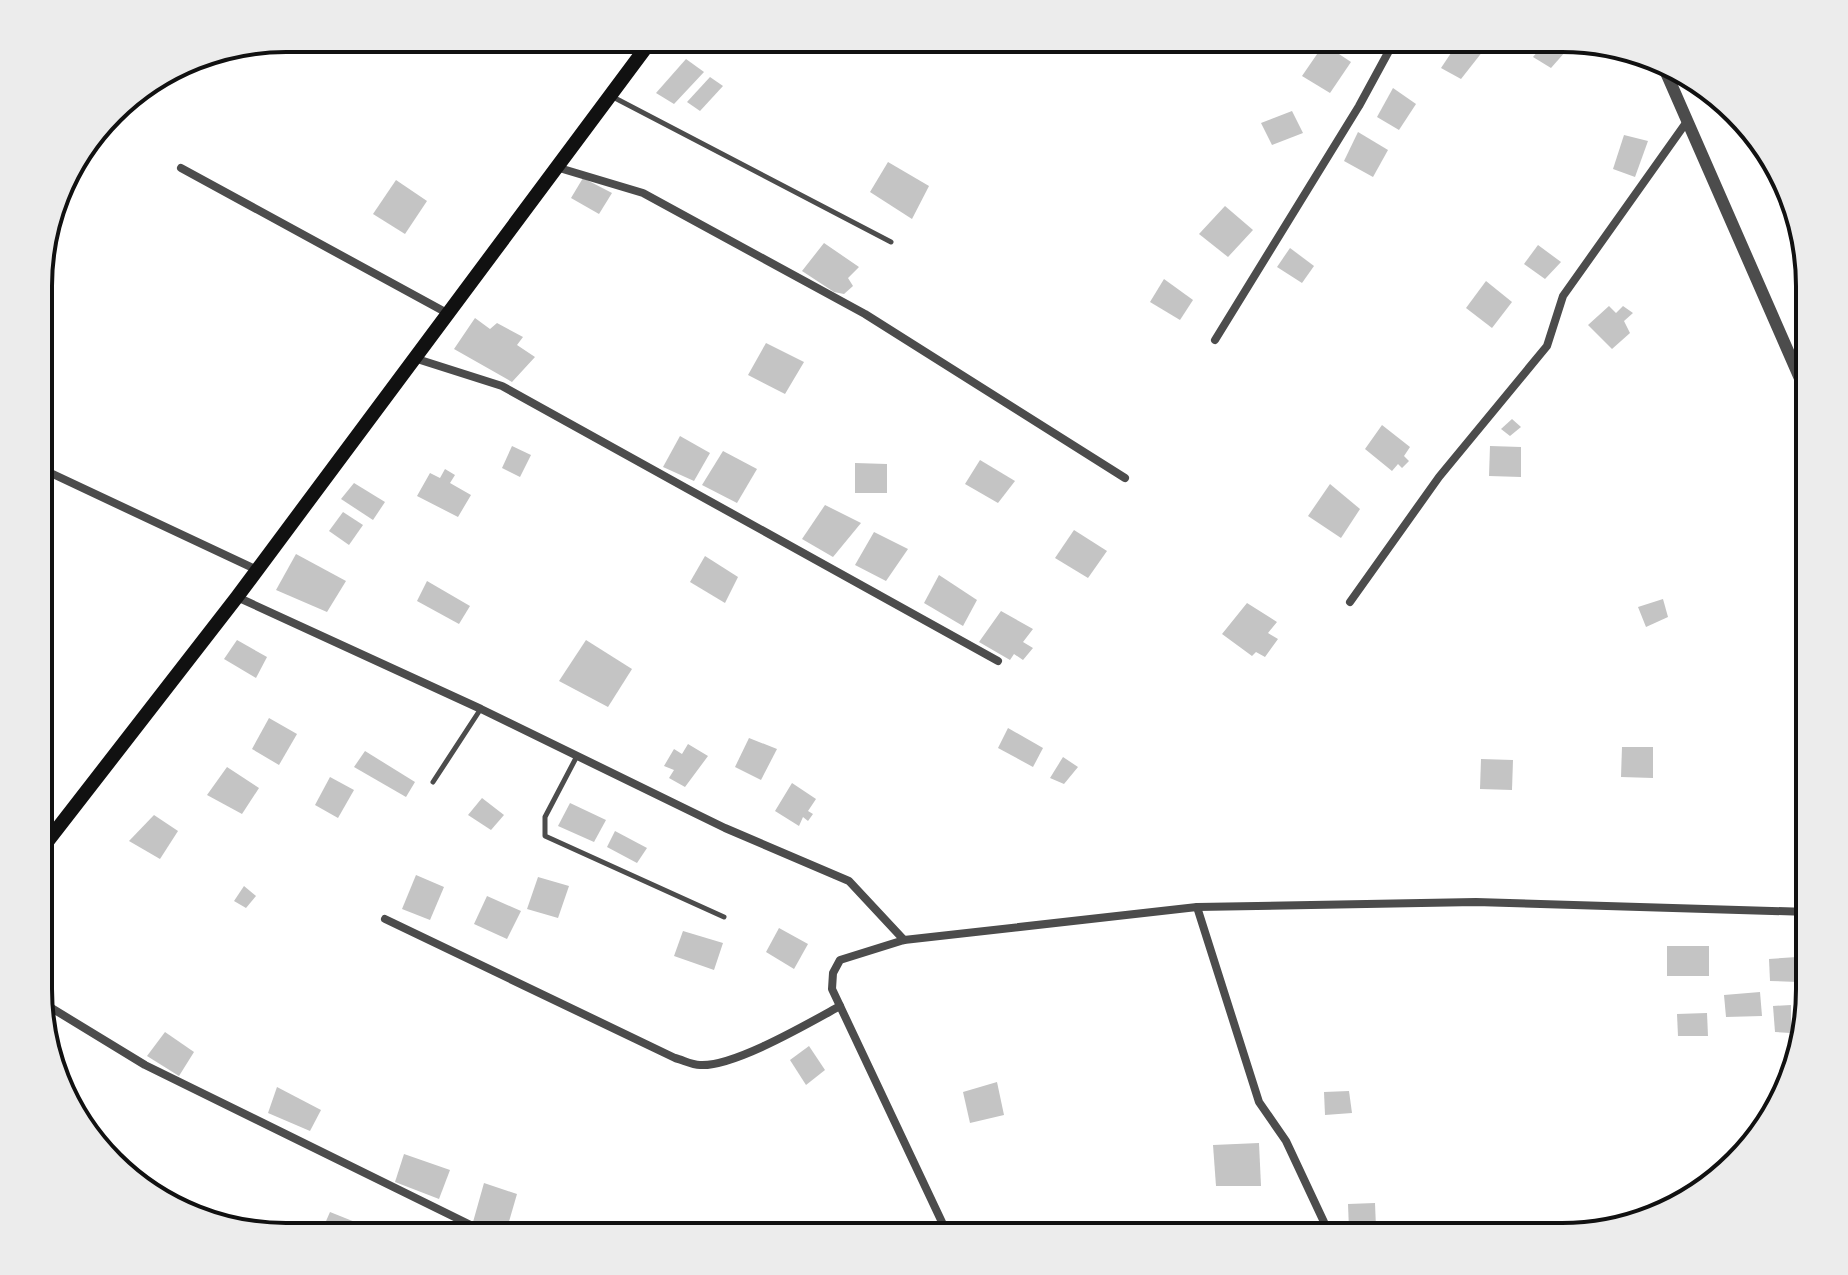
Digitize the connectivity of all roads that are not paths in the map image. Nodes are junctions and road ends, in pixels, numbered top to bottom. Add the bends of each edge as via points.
1 (638, 52) edge
2 (1388, 53) edge
3 (1669, 78) edge
4 (611, 96) junction
5 (1688, 119) junction
6 (555, 167) junction
7 (181, 168) dead end
8 (891, 242) dead end
9 (447, 313) junction
10 (1215, 340) dead end
11 (414, 358) junction
12 (1795, 367) edge
13 (52, 474) edge
14 (1125, 478) dead end
15 (257, 570) junction
16 (237, 597) junction
17 (1350, 602) dead end
18 (998, 661) dead end
19 (481, 709) junction
20 (577, 756) junction
21 (433, 782) dead end
22 (53, 835) edge
23 (1197, 907) junction
24 (1795, 912) edge
25 (724, 917) dead end
26 (385, 919) dead end
27 (904, 940) junction
28 (840, 1006) junction
29 (54, 1009) edge
30 (465, 1222) edge
31 (942, 1223) edge
32 (1324, 1223) edge

1 - 4 main road
2 - 10 street
3 - 5 street
4 - 6 main road
4 - 8 lane
5 - 12 street
5 - 17 street via 1563,296 1547,346 1439,477
6 - 9 main road
6 - 14 street via 657,201 865,314
7 - 9 street
9 - 11 main road
11 - 15 main road
11 - 18 street via 502,386
13 - 15 street
15 - 16 main road
16 - 19 street
16 - 22 main road
19 - 20 street
19 - 21 lane
20 - 25 lane via 545,817 545,836
20 - 27 street via 849,881
23 - 24 street via 1476,902
23 - 27 street
23 - 32 street via 1259,1102 1286,1141
26 - 28 street via 648,1046 700,1065 791,1033
27 - 28 street via 840,960 831,981
28 - 31 street
29 - 30 street via 145,1065

